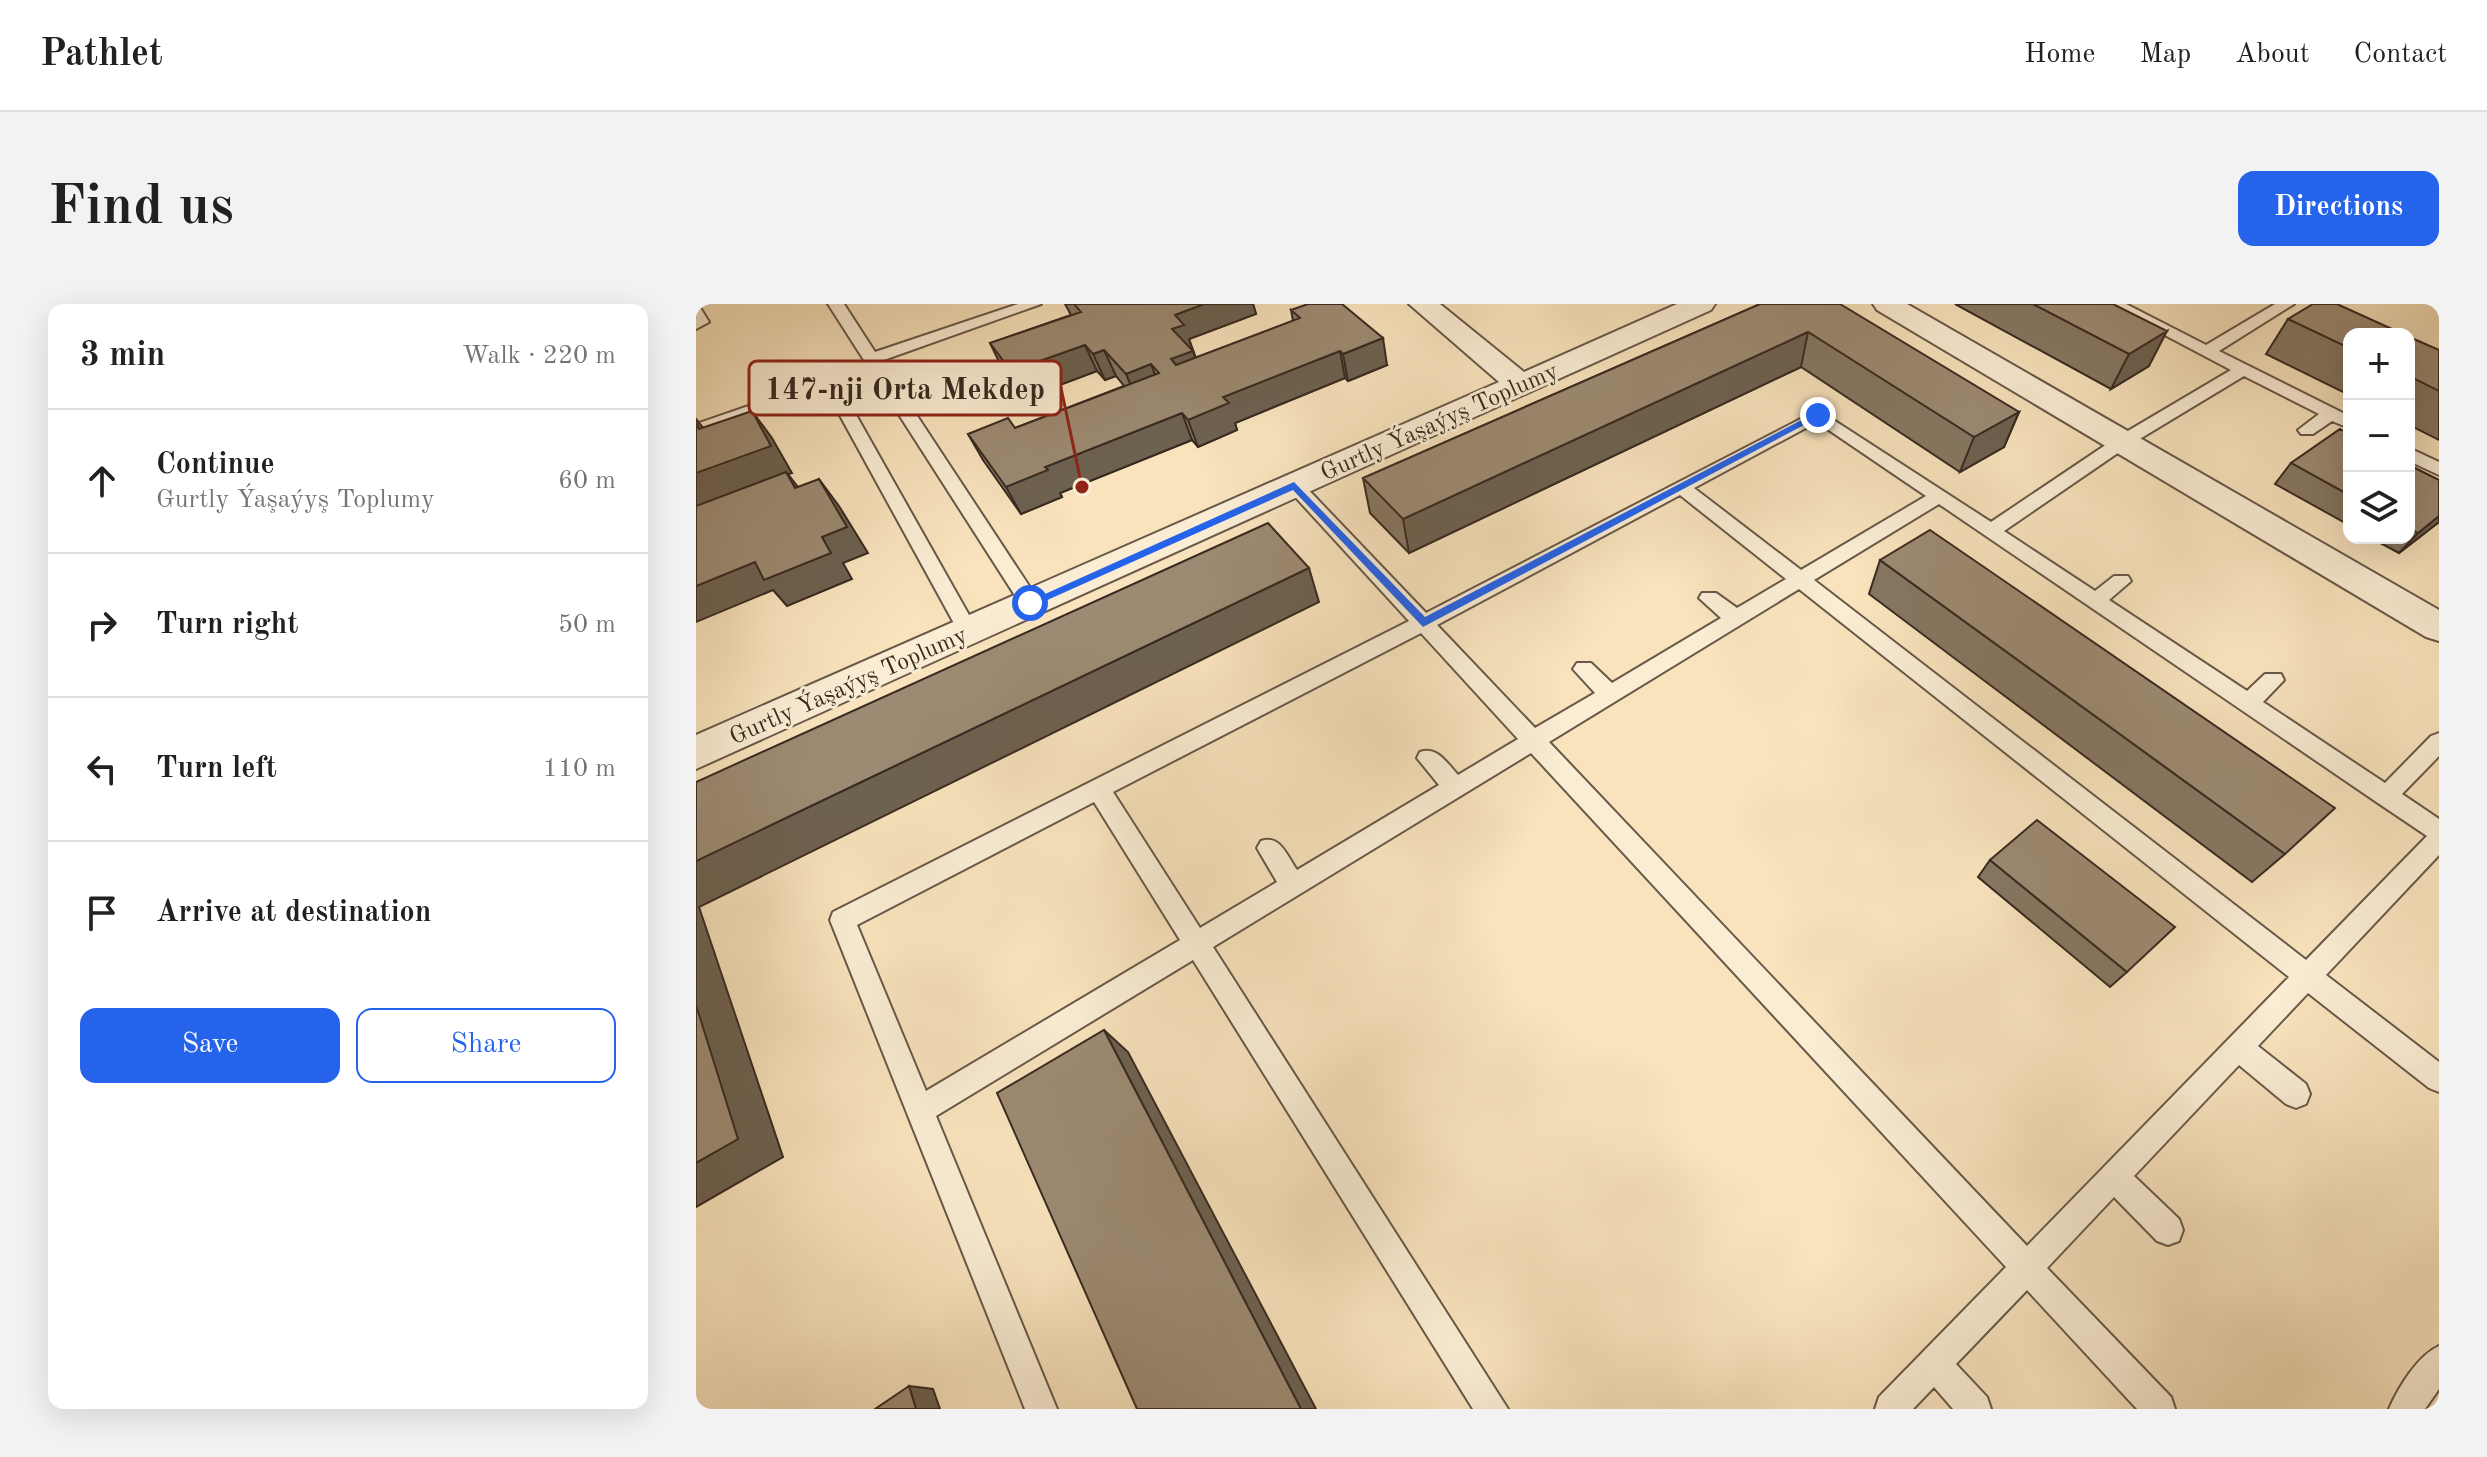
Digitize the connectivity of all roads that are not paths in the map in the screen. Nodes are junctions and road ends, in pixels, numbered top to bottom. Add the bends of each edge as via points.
1 (836, 304) edge
2 (1033, 304) edge
3 (1423, 304) edge
4 (1701, 304) edge
5 (1887, 304) edge
6 (2114, 304) edge
7 (2286, 304) edge
8 (696, 312) edge
9 (696, 324) edge
10 (2207, 351) junction
11 (871, 359) junction
12 (2243, 370) junction
13 (1520, 384) junction
14 (2331, 414) junction
15 (2343, 420) edge
16 (696, 430) edge
17 (2307, 430) dead end
18 (2122, 442) junction
19 (2415, 457) edge
20 (2439, 469) edge
21 (1294, 485) junction
22 (1683, 488) junction
23 (1939, 496) junction
24 (1991, 531) junction
25 (1802, 581) junction
26 (2121, 581) dead end
27 (1709, 598) dead end
28 (2095, 601) junction
29 (1030, 603) junction
30 (1738, 620) junction
31 (1423, 623) junction
32 (2439, 627) edge
33 (968, 631) junction
34 (1584, 669) dead end
35 (2273, 680) dead end
36 (1612, 696) junction
37 (2248, 703) junction
38 (1535, 742) junction
39 (2439, 742) edge
40 (696, 753) edge
41 (1428, 758) dead end
42 (1098, 789) junction
43 (1457, 789) junction
44 (2386, 796) junction
45 (2439, 831) edge
46 (2439, 839) edge
47 (1269, 848) dead end
48 (1294, 887) junction
49 (1197, 944) junction
50 (2308, 976) junction
51 (2239, 1048) junction
52 (2439, 1079) edge
53 (2296, 1094) dead end
54 (919, 1111) junction
55 (2115, 1178) junction
56 (2168, 1230) dead end
57 (2028, 1269) junction
58 (2439, 1362) edge
59 (1935, 1364) junction
60 (1041, 1409) edge
61 (1492, 1409) edge
62 (1891, 1409) edge
63 (1975, 1409) edge
64 (2159, 1409) edge
65 (2405, 1409) edge

1 - 11 lane
2 - 11 lane
3 - 13 street
4 - 13 street, Gurtly Ýaşaýyş Toplumy
5 - 18 street
6 - 10 lane
7 - 10 lane
8 - 9 lane via 701,322
10 - 12 lane
11 - 29 lane
12 - 14 lane
12 - 18 lane
13 - 21 street, Gurtly Ýaşaýyş Toplumy
14 - 15 lane
14 - 17 lane
16 - 33 lane via 830,383
18 - 24 lane
18 - 32 street
19 - 20 lane
21 - 29 street, Gurtly Ýaşaýyş Toplumy
21 - 31 lane
22 - 23 lane via 1818,415
22 - 25 lane
22 - 31 lane
23 - 24 lane
23 - 25 lane
24 - 28 lane
25 - 30 lane
25 - 50 lane
26 - 28 lane
27 - 30 lane
28 - 37 lane
29 - 33 street, Gurtly Ýaşaýyş Toplumy
30 - 36 lane
31 - 38 lane
31 - 42 lane
33 - 40 street, Gurtly Ýaşaýyş Toplumy
34 - 36 lane
35 - 37 lane
36 - 38 lane
37 - 44 lane
38 - 43 lane
38 - 57 lane
39 - 44 lane
41 - 43 lane
42 - 49 lane
42 - 54 lane via 842,920
43 - 48 lane
44 - 45 lane
46 - 50 lane
47 - 48 lane
48 - 49 lane
49 - 54 lane
49 - 61 lane
50 - 51 lane
50 - 52 lane
51 - 53 lane
51 - 55 lane
54 - 60 lane
55 - 56 lane
55 - 57 lane
57 - 59 lane
57 - 64 lane
58 - 65 lane
59 - 62 lane
59 - 63 lane

